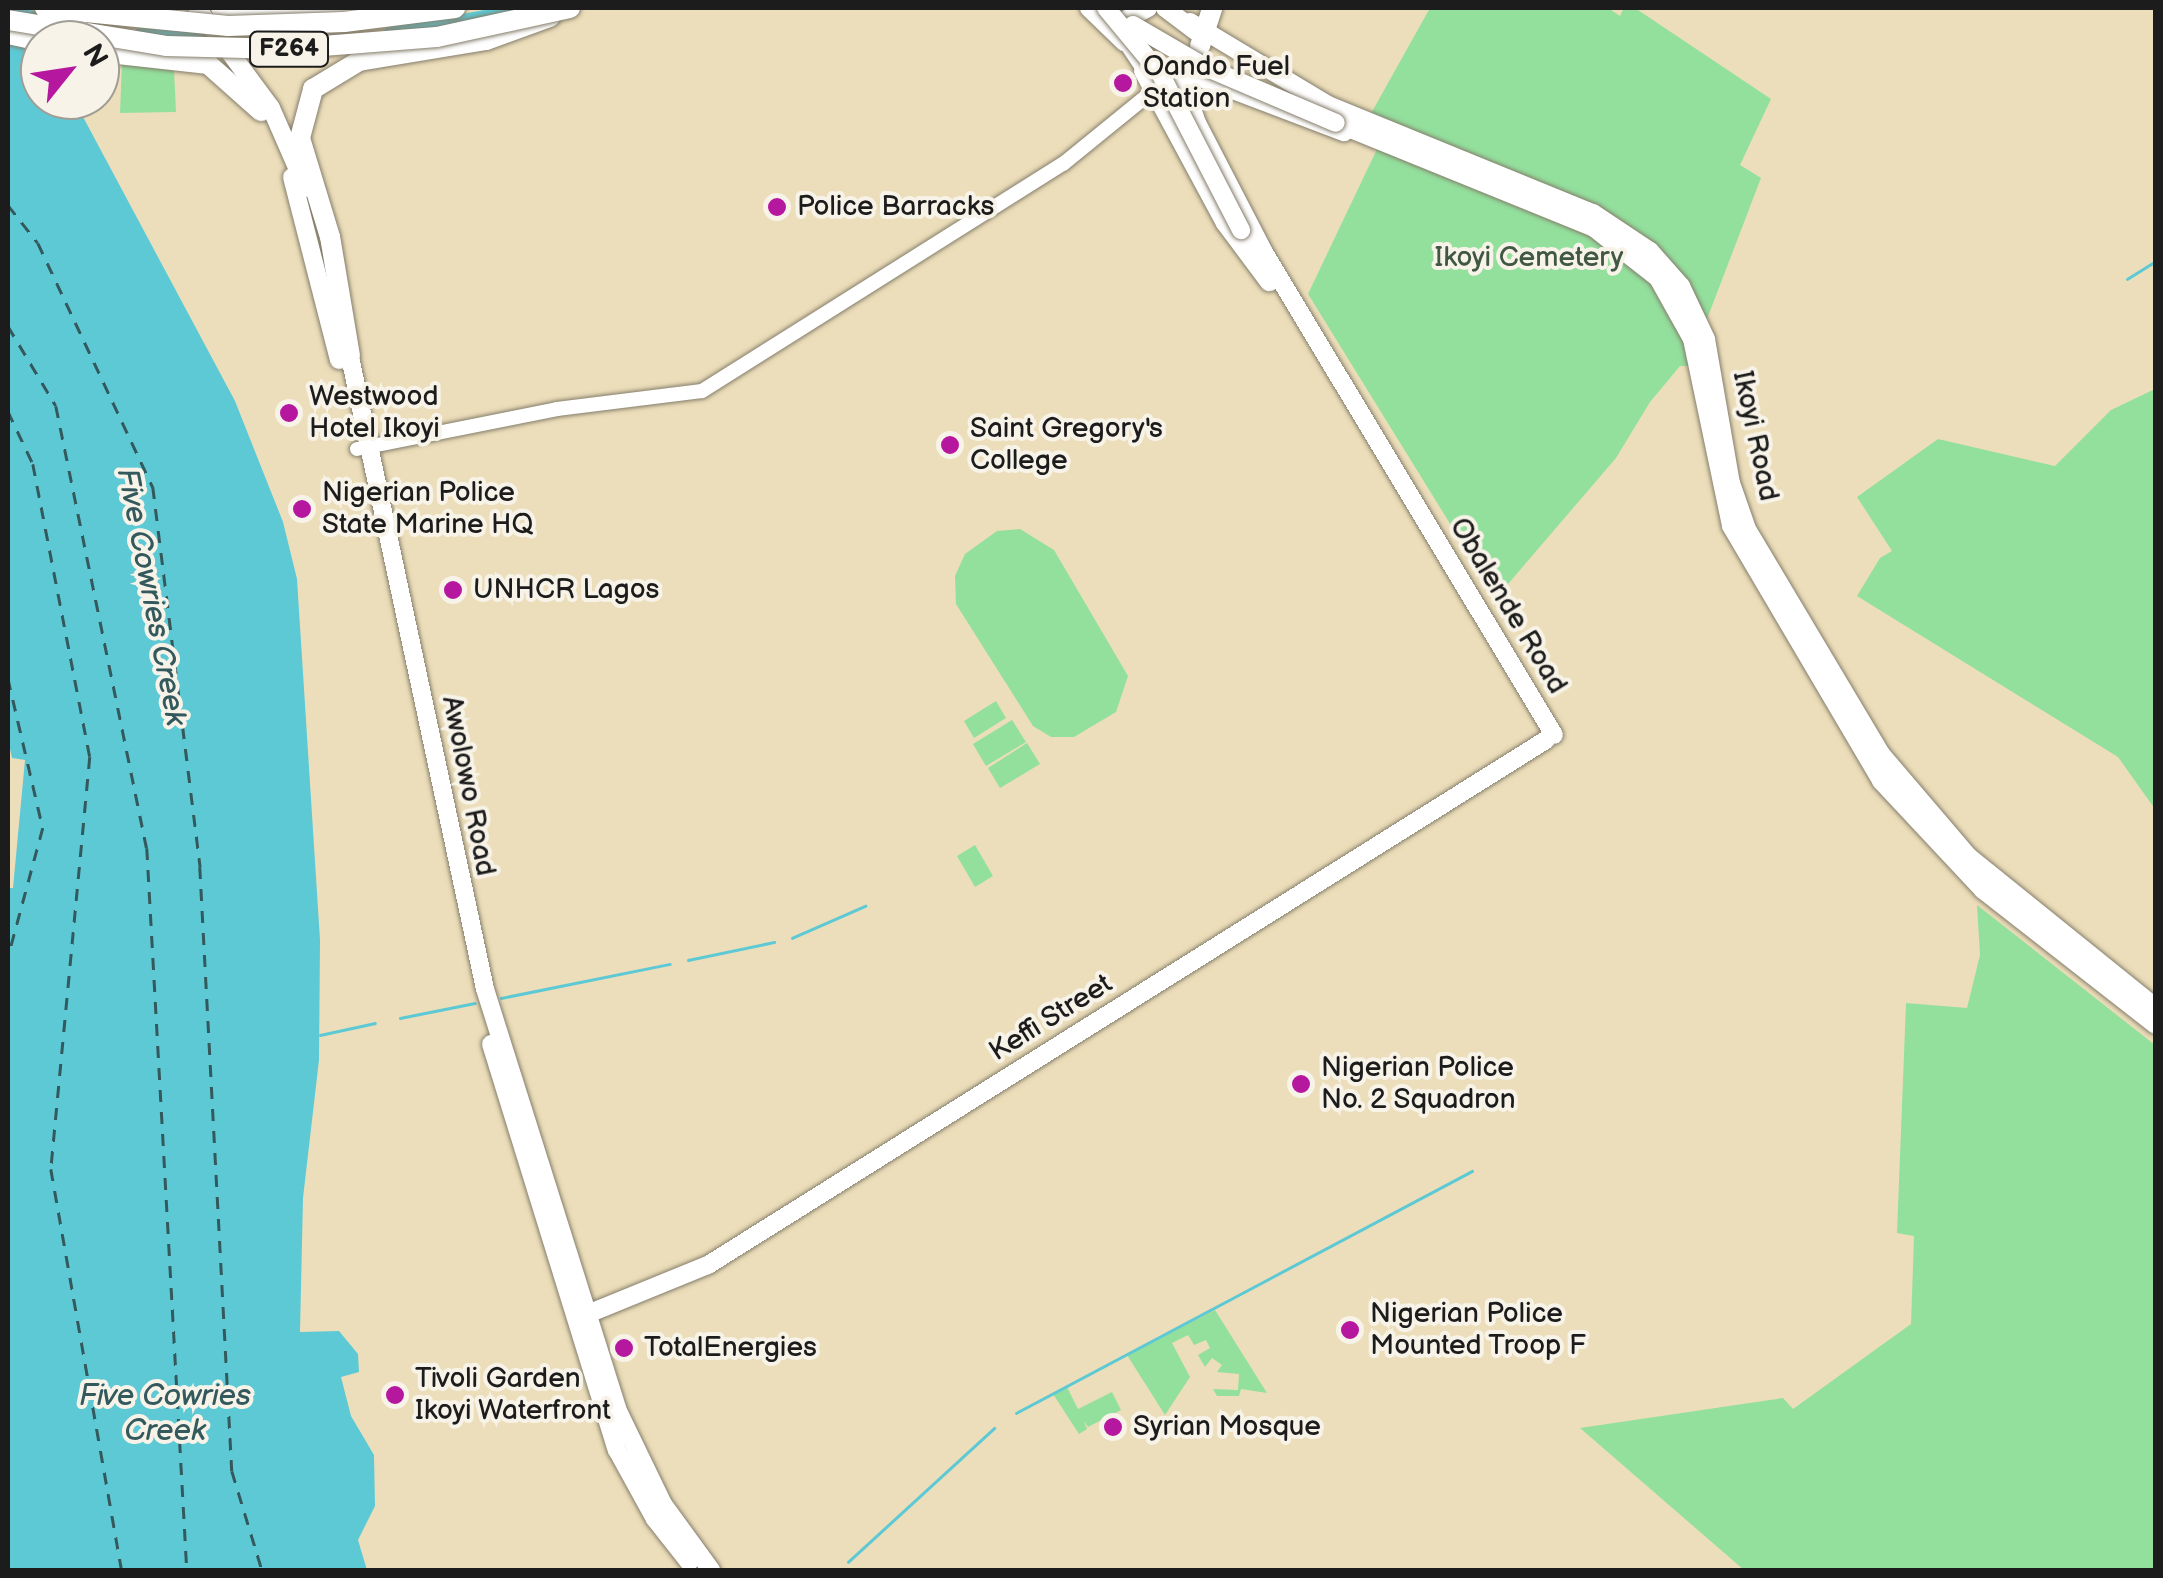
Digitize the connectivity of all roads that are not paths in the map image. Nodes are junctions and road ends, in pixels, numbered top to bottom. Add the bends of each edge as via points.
1 (44, 8) edge
2 (380, 8) edge
3 (455, 8) edge
4 (1089, 8) edge
5 (1107, 8) edge
6 (1145, 8) edge
7 (1168, 8) edge
8 (1212, 8) edge
9 (565, 9) edge
10 (201, 11) edge
11 (8, 20) edge
12 (1198, 33) junction
13 (1124, 42) junction
14 (120, 54) edge
15 (228, 58) junction
16 (1187, 77) junction
17 (1158, 87) junction
18 (261, 111) junction
19 (1366, 135) junction
20 (1269, 282) junction
21 (350, 356) junction
22 (362, 448) junction
23 (1546, 740) junction
24 (2156, 1008) edge
25 (2156, 1025) edge
26 (582, 1317) junction
27 (696, 1570) edge
28 (711, 1570) edge

1 - 3 highway, F264, bridge via 228,26 344,22
2 - 10 highway
4 - 13 main road, Obalende Road
5 - 19 main road, Ikoyi Road, bridge via 1186,58
5 - 20 main road, Obalende Road, bridge via 1160,73
6 - 13 main road via 1123,26
7 - 12 main road, Ikoyi Road
8 - 12 highway
9 - 11 highway, F264, bridge via 437,36 285,49 148,44
9 - 21 highway, bridge via 516,32 374,58 322,80 300,126
10 - 15 main road, Awolowo Road, bridge
12 - 16 main road
12 - 24 main road, Ikoyi Road via 1328,105 1594,212 1650,251 1700,320 1731,483 1747,528 1881,754 1978,866
13 - 17 main road, Obalende Road
14 - 18 highway via 220,71
15 - 18 main road, Awolowo Road
15 - 21 main road, Awolowo Road via 270,108 299,169
16 - 17 main road
16 - 19 main road via 1330,131
16 - 23 main road, Obalende Road via 1197,123 1265,254 1554,735
17 - 20 main road, Obalende Road via 1224,223
17 - 22 street via 1063,164 702,391 556,409
18 - 22 main road, Awolowo Road via 313,242
19 - 25 main road, Ikoyi Road via 1594,228 1658,278 1692,339 1731,526 1881,781 1983,890
20 - 23 main road, Obalende Road
21 - 22 main road, Awolowo Road
22 - 26 main road, Awolowo Road via 432,735 467,927
23 - 26 main road, Keffi Street via 708,1265
26 - 27 main road, Awolowo Road via 617,1450 655,1519
26 - 28 main road, Awolowo Road via 638,1459

